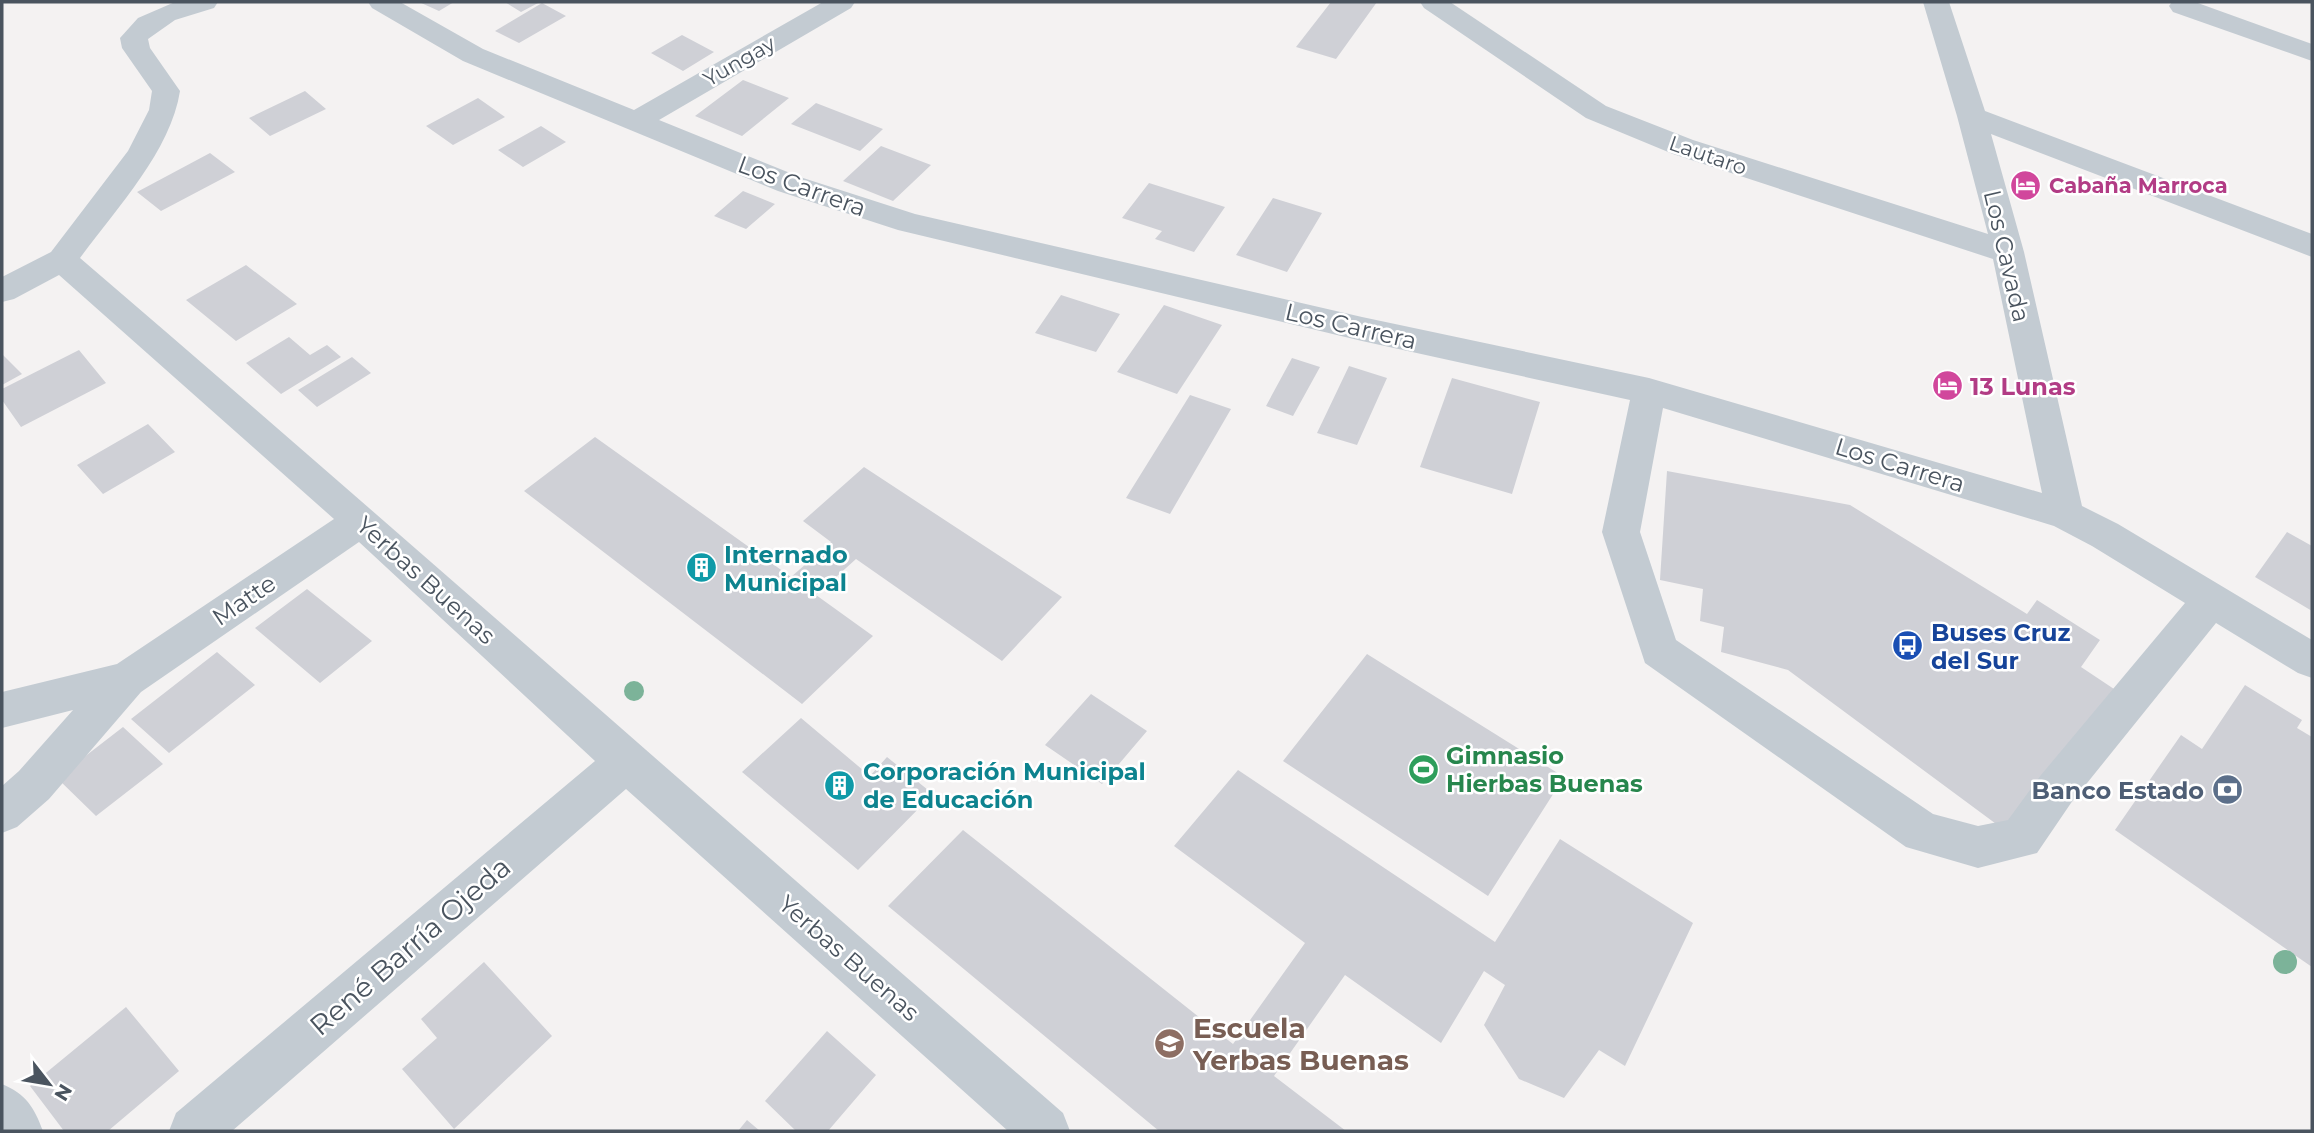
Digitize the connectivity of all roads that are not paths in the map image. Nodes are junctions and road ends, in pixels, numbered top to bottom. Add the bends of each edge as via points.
1 (205, 2) edge
2 (381, 2) edge
3 (842, 2) edge
4 (1433, 2) edge
5 (1936, 2) edge
6 (2182, 6) dead end
7 (2312, 52) edge
8 (1972, 116) junction
9 (637, 121) junction
10 (2312, 246) edge
11 (2008, 252) junction
12 (62, 260) junction
13 (2, 291) edge
14 (1649, 391) junction
15 (2065, 515) junction
16 (361, 520) junction
17 (2212, 599) junction
18 (2312, 661) edge
19 (127, 679) junction
20 (2, 710) edge
21 (625, 762) junction
22 (2, 813) edge
23 (2, 1109) edge
24 (18, 1131) edge
25 (194, 1131) edge
26 (1045, 1131) edge

1 - 12 street via 160,16 143,25 134,38 166,91 163,110 141,154
2 - 9 street, Los Carrera via 473,55
3 - 9 street, Yungay
4 - 11 street, Lautaro via 1597,112 1636,130
5 - 8 street, Los Cavada
6 - 7 street
8 - 10 street
8 - 11 street, Los Cavada
9 - 14 street, Los Carrera via 789,184 909,223
11 - 15 street, Los Cavada
12 - 13 street
12 - 16 street, Yerbas Buenas
14 - 15 street, Los Carrera
14 - 17 street via 1621,532 1659,650 1922,832 1978,847 2021,838
15 - 17 street, Los Carrera
16 - 19 street, Matte
16 - 21 street, Yerbas Buenas
17 - 18 street, Los Carrera
19 - 20 street, Matte
19 - 22 street, Matte via 34,785
21 - 25 street, René Barría Ojeda
21 - 26 street, Yerbas Buenas
23 - 24 street

